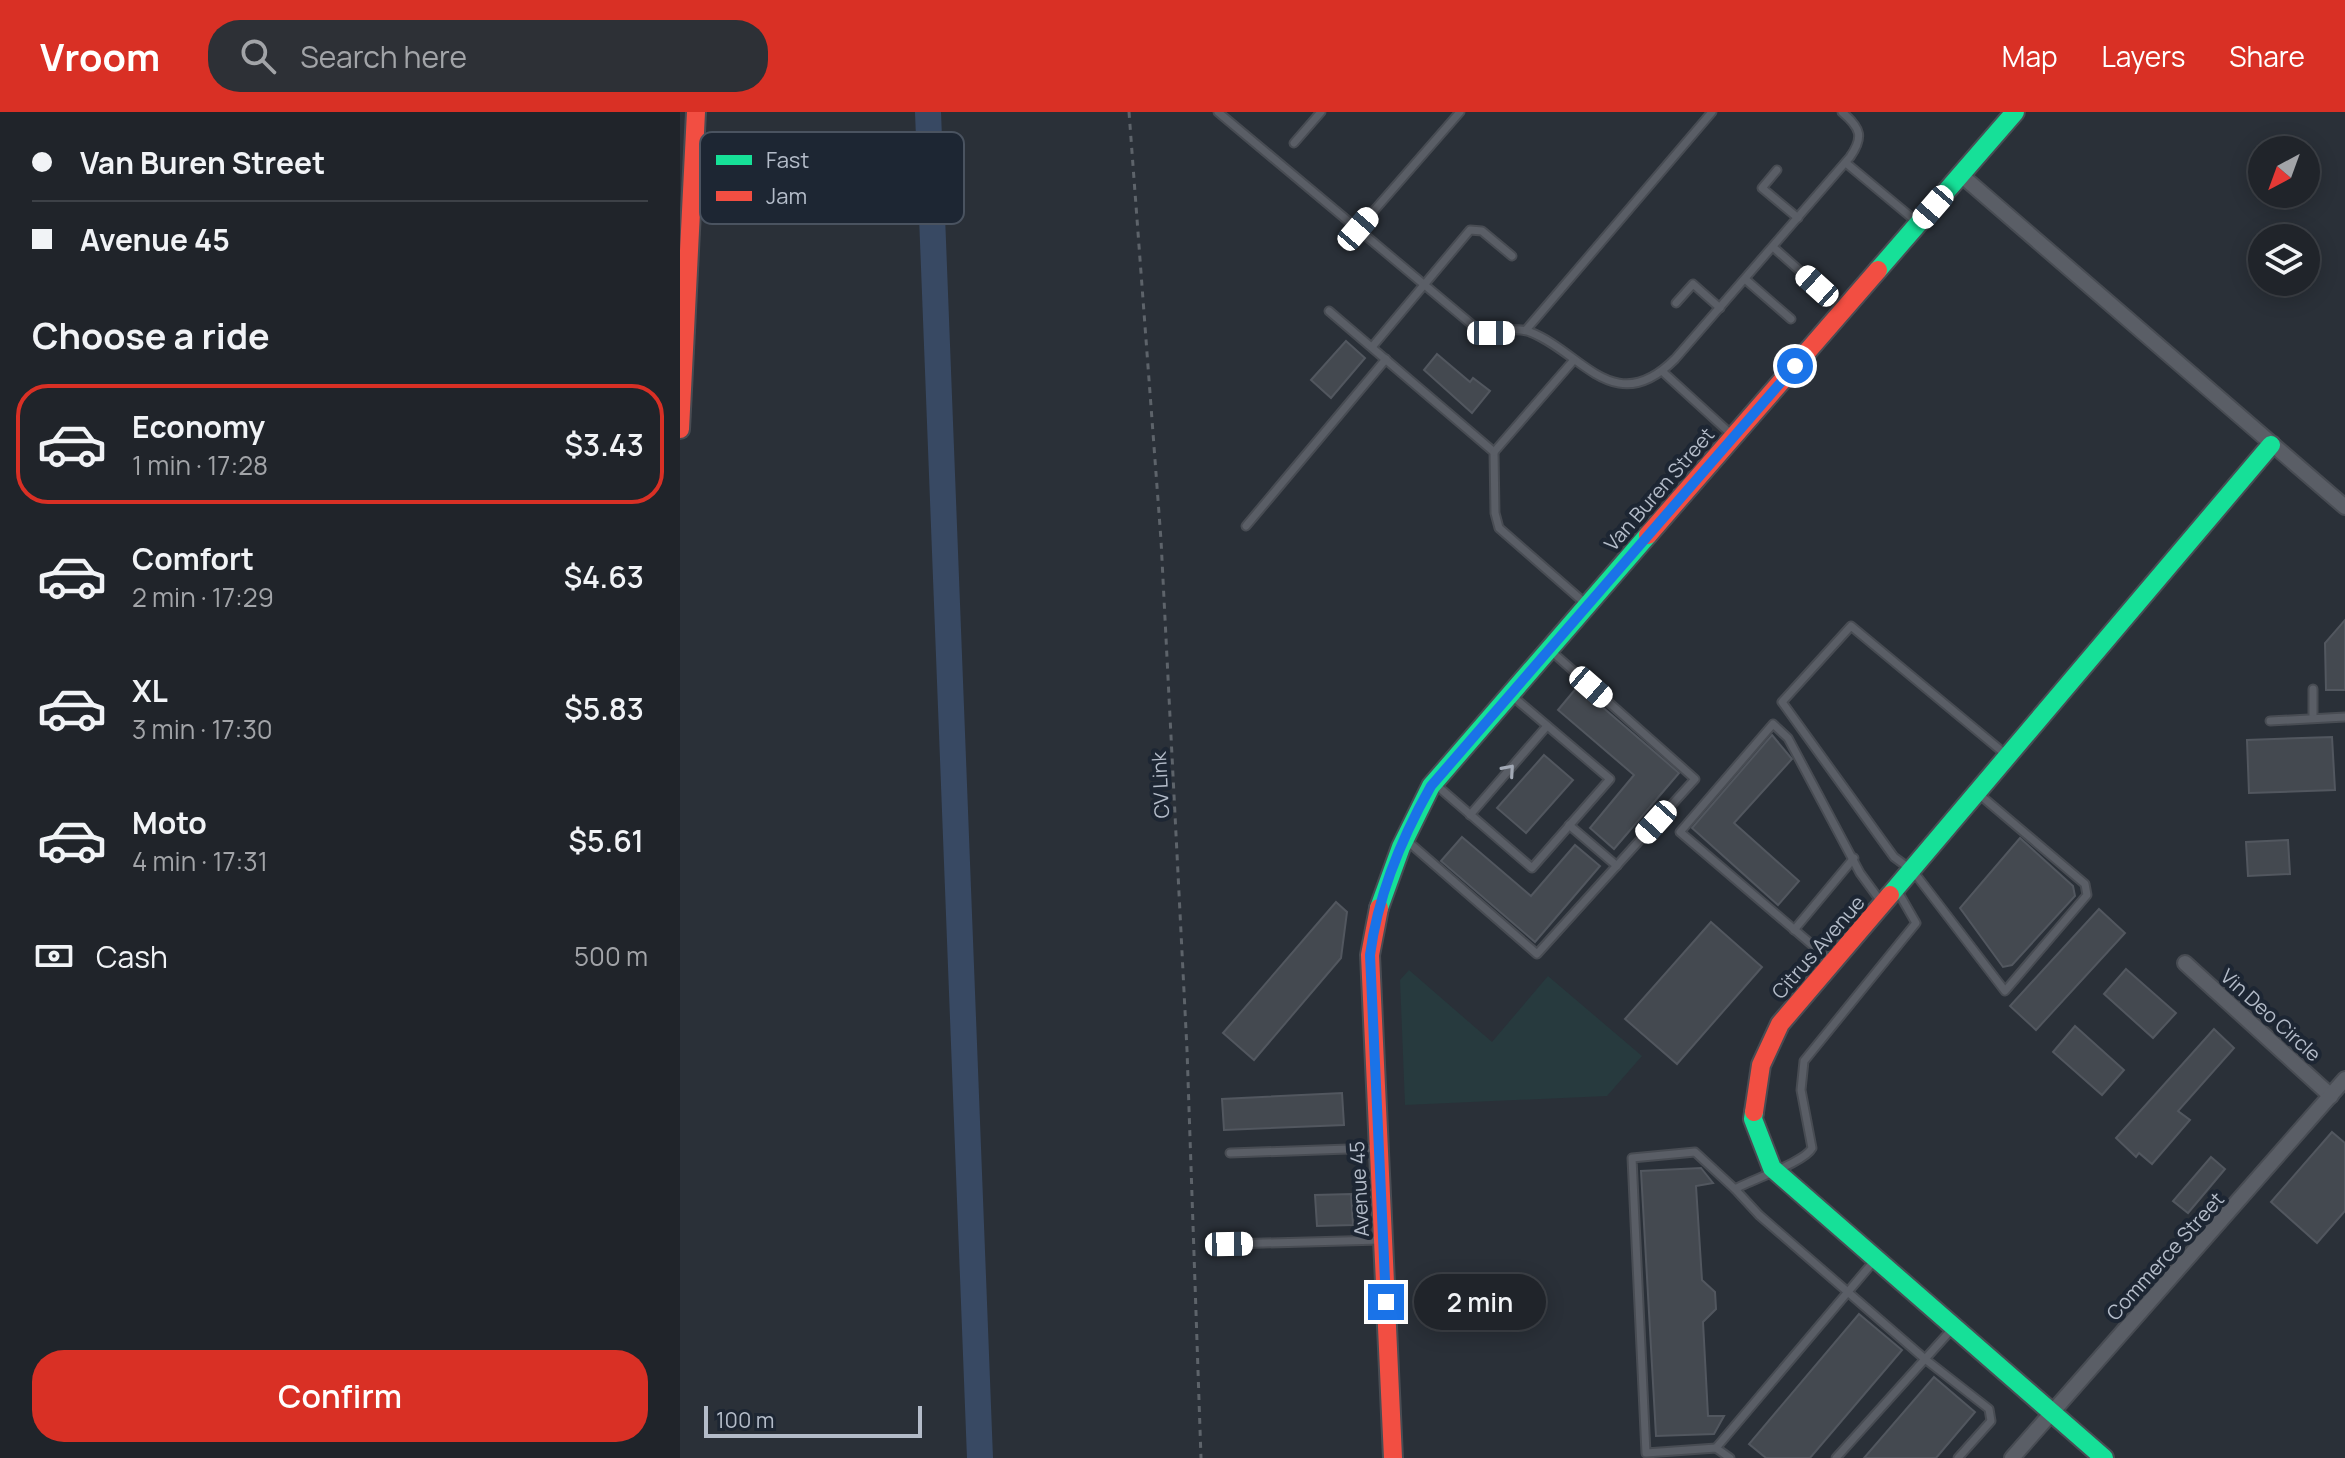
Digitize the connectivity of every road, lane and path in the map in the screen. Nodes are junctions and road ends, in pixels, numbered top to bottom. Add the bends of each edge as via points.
1 (696, 112) edge
2 (1129, 112) edge
3 (1218, 112) edge
4 (1321, 112) edge
5 (1712, 112) edge
6 (1842, 112) edge
7 (2015, 112) edge
8 (1457, 113) edge
9 (1294, 143) dead end
10 (1846, 163) junction
11 (1777, 170) dead end
12 (1961, 175) junction
13 (1798, 218) junction
14 (1918, 224) junction
15 (1358, 229) junction
16 (1773, 247) junction
17 (1512, 256) dead end
18 (1745, 279) junction
19 (1424, 285) junction
20 (1817, 286) dead end
21 (1676, 303) dead end
22 (1720, 308) junction
23 (1329, 311) dead end
24 (1791, 319) dead end
25 (1526, 330) junction
26 (1372, 347) junction
27 (1386, 359) junction
28 (1573, 361) junction
29 (1663, 372) junction
30 (680, 429) edge
31 (1734, 437) junction
32 (2271, 445) junction
33 (1494, 452) junction
34 (2345, 507) edge
35 (1246, 526) dead end
36 (1588, 605) junction
37 (1549, 650) junction
38 (2313, 689) dead end
39 (1510, 695) junction
40 (2345, 717) edge
41 (2313, 718) junction
42 (2270, 721) dead end
43 (1547, 726) junction
44 (2009, 757) junction
45 (1434, 783) junction
46 (1978, 793) junction
47 (1470, 815) junction
48 (1569, 825) junction
49 (1404, 838) junction
50 (1854, 858) junction
51 (1617, 866) junction
52 (1913, 871) junction
53 (1896, 889) junction
54 (1883, 905) junction
55 (1375, 918) joint
56 (1794, 930) junction
57 (1833, 962) junction
58 (2185, 963) dead end
59 (2345, 1079) edge
60 (2331, 1096) junction
61 (1379, 1147) junction
62 (1230, 1153) dead end
63 (1773, 1169) junction
64 (1735, 1189) junction
65 (1383, 1239) junction
66 (1229, 1244) dead end
67 (1876, 1259) junction
68 (1848, 1292) junction
69 (1954, 1328) junction
70 (1925, 1359) junction
71 (2051, 1413) junction
72 (1716, 1448) junction
73 (1201, 1458) edge
74 (1393, 1458) edge
75 (1730, 1458) edge
76 (1836, 1458) edge
77 (1958, 1458) edge
78 (2012, 1458) edge
79 (2104, 1458) edge

1 - 30 main road
2 - 73 path, CV Link via 1161,540
3 - 15 lane
4 - 9 lane
5 - 25 lane
6 - 10 lane via 1861,138
7 - 12 main road, Van Buren Street
8 - 15 lane
10 - 13 lane
10 - 14 lane
11 - 13 lane via 1762,188
12 - 14 main road, Van Buren Street
12 - 32 street
13 - 16 lane
14 - 31 main road, Van Buren Street
15 - 19 lane
16 - 18 lane
16 - 20 lane
17 - 19 lane via 1475,228
18 - 22 lane
18 - 24 lane
19 - 25 lane via 1476,328 1491,333
19 - 26 lane
21 - 22 lane via 1693,284
22 - 29 lane
23 - 26 lane
25 - 28 lane
26 - 27 lane
27 - 33 lane
27 - 35 lane
28 - 29 lane via 1609,381 1630,383
28 - 33 lane
29 - 31 lane
31 - 36 main road, Van Buren Street
32 - 34 street
32 - 44 main road, Citrus Avenue
33 - 36 lane via 1499,528
36 - 37 main road, Van Buren Street
37 - 39 main road, Van Buren Street
37 - 51 lane via 1695,779
38 - 41 lane
39 - 43 lane
39 - 45 main road, Van Buren Street
40 - 41 lane
41 - 42 lane
47 -> 43 lane
43 - 48 lane via 1610,779
44 - 46 main road, Citrus Avenue
44 - 52 lane via 1851,626 1782,702 1894,857
45 - 47 lane
45 - 49 main road, Van Buren Street
46 - 52 main road, Citrus Avenue
46 - 52 lane via 2085,884 2087,895 2005,991
47 - 48 lane via 1532,868
48 - 51 lane
49 - 51 lane via 1537,954
49 - 55 main road, Van Buren Street
50 - 54 lane
50 - 56 lane
50 - 56 lane via 1788,738 1773,724 1680,832
52 - 53 main road, Citrus Avenue
53 - 54 main road, Citrus Avenue
53 - 63 lane via 1916,923 1804,1061 1801,1090 1812,1148 1804,1159
54 - 57 main road, Citrus Avenue
55 - 61 main road, Avenue 45 via 1370,993
56 - 57 lane
57 - 63 main road, Citrus Avenue via 1780,1024 1761,1065 1753,1119
58 - 60 street, Vin Deo Circle
59 - 60 street, Commerce Street
60 - 71 street, Commerce Street
61 - 62 lane
61 - 65 main road, Avenue 45
63 - 64 lane
63 - 67 main road, Citrus Avenue
64 - 68 lane
64 - 72 lane via 1695,1152 1632,1158 1646,1453
65 - 66 lane
65 - 74 main road, Avenue 45
67 - 68 lane
67 - 69 main road, Citrus Avenue
68 - 70 lane
68 - 72 lane
69 - 70 lane
69 - 71 main road, Citrus Avenue
70 - 76 lane
70 - 77 lane via 1993,1415
71 - 78 street, Commerce Street
71 - 79 main road, Citrus Avenue
72 - 75 lane

